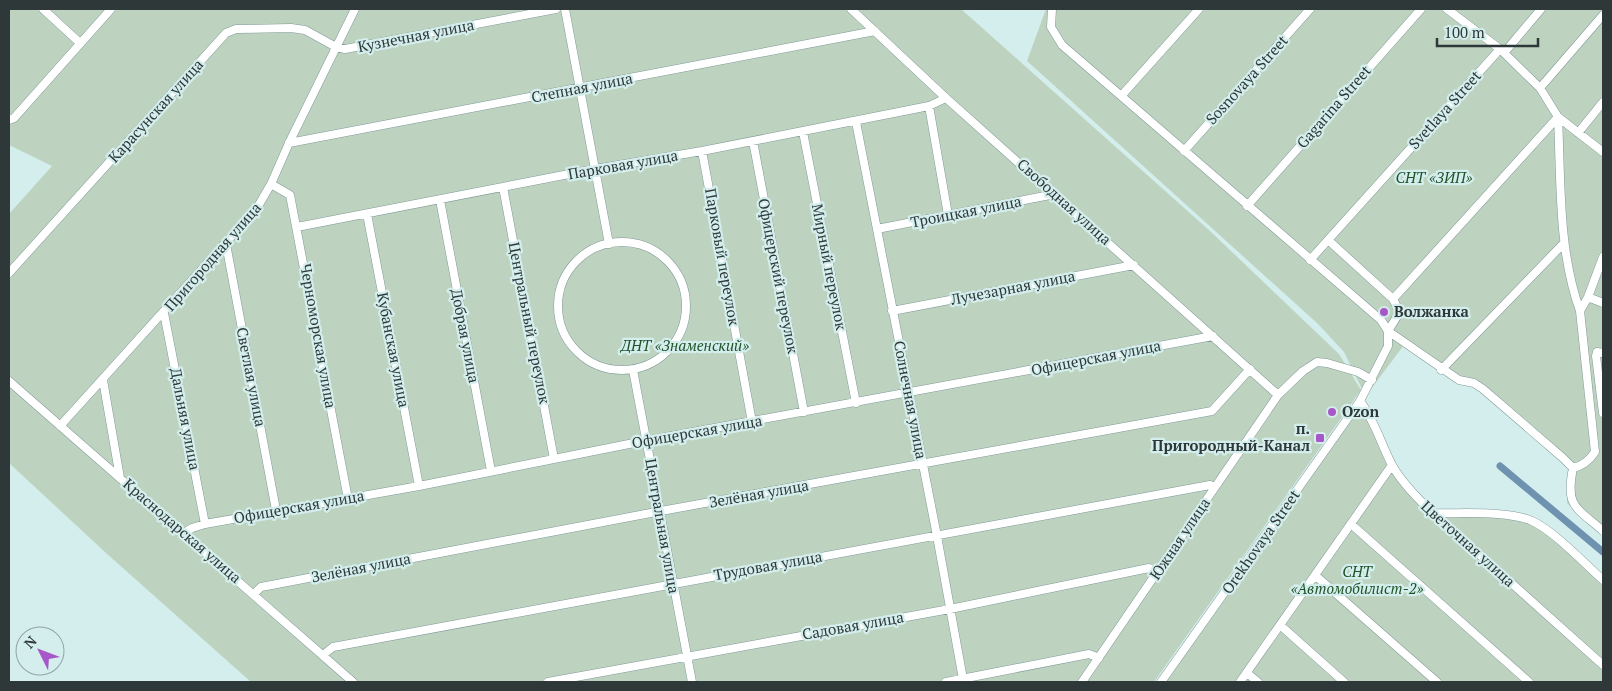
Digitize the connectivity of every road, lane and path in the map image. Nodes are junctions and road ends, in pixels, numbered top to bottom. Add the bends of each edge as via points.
1 (43, 9) edge
2 (111, 9) edge
3 (354, 9) edge
4 (556, 9) edge
5 (565, 9) edge
6 (850, 9) edge
7 (1052, 9) edge
8 (1198, 9) edge
9 (1310, 9) edge
10 (1421, 9) edge
11 (1541, 9) edge
12 (1453, 10) edge
13 (1603, 15) edge
14 (875, 31) junction
15 (80, 43) junction
16 (336, 47) junction
17 (1502, 51) junction
18 (580, 88) junction
19 (1540, 88) junction
20 (1122, 96) junction
21 (946, 98) junction
22 (1603, 102) edge
23 (929, 106) junction
24 (1558, 117) junction
25 (9, 120) edge
26 (856, 122) junction
27 (803, 132) junction
28 (1578, 133) junction
29 (753, 141) junction
30 (289, 144) junction
31 (702, 151) junction
32 (1184, 151) junction
33 (1603, 152) edge
34 (595, 169) junction
35 (271, 184) junction
36 (503, 188) junction
37 (1054, 194) junction
38 (440, 200) junction
39 (1247, 206) junction
40 (367, 214) junction
41 (948, 215) junction
42 (297, 227) junction
43 (877, 229) junction
44 (1328, 240) junction
45 (1564, 243) junction
46 (226, 244) junction
47 (609, 244) junction
48 (1603, 257) edge
49 (1310, 260) junction
50 (1134, 265) junction
51 (9, 273) edge
52 (1588, 297) junction
53 (1393, 299) junction
54 (1603, 303) edge
55 (892, 311) junction
56 (1580, 312) junction
57 (164, 313) junction
58 (1388, 331) junction
59 (1213, 336) junction
60 (1600, 352) edge
61 (1250, 369) junction
62 (633, 370) junction
63 (1441, 370) junction
64 (103, 380) junction
65 (1372, 380) junction
66 (9, 381) edge
67 (908, 393) junction
68 (1278, 395) junction
69 (1602, 396) edge
70 (1360, 401) junction
71 (856, 403) junction
72 (804, 412) junction
73 (1603, 413) edge
74 (752, 422) junction
75 (60, 426) junction
76 (646, 441) junction
77 (1599, 452) edge
78 (554, 459) junction
79 (923, 464) junction
80 (1392, 465) junction
81 (1572, 468) junction
82 (491, 472) junction
83 (120, 478) junction
84 (419, 486) junction
85 (1215, 487) junction
86 (348, 498) junction
87 (276, 510) junction
88 (661, 512) junction
89 (1433, 514) junction
90 (205, 524) junction
91 (1351, 524) junction
92 (1603, 531) edge
93 (184, 533) junction
94 (936, 536) junction
95 (1157, 573) junction
96 (1316, 576) junction
97 (1603, 580) edge
98 (672, 584) junction
99 (254, 594) junction
100 (950, 609) junction
101 (1280, 626) junction
102 (323, 656) junction
103 (687, 656) junction
104 (1099, 658) junction
105 (1603, 664) edge
106 (1247, 673) junction
107 (963, 679) junction
108 (353, 682) edge
109 (548, 682) edge
110 (692, 682) edge
111 (946, 682) edge
112 (1082, 682) edge
113 (1161, 682) edge
114 (1240, 682) edge
115 (1258, 682) edge
116 (1344, 682) edge
117 (1437, 682) edge
118 (1529, 682) edge

1 - 15 street
2 - 15 street
3 - 16 street, Пригородная улица
4 - 16 street, Кузнечная улица via 345,49
5 - 18 street
6 - 14 street, Свободная улица
7 - 20 street via 1051,27 1062,45
8 - 20 street
9 - 32 street, Sosnovaya Street
10 - 39 street, Gagarina Street
11 - 17 street, Svetlaya Street
12 - 17 street
13 - 19 street
14 - 18 street, Степная улица
14 - 21 street, Свободная улица
15 - 25 street
16 - 30 street, Пригородная улица
16 - 51 street, Карасунская улица via 305,30 291,28 236,29 226,33
17 - 19 street
17 - 44 street, Svetlaya Street
18 - 30 street, Степная улица
18 - 34 street
19 - 24 street
20 - 32 street
21 - 23 street, Парковая улица
21 - 37 street, Свободная улица
22 - 28 street
23 - 26 street, Парковая улица
23 - 41 street
24 - 28 street
24 - 45 street
24 - 53 street
26 - 27 street, Парковая улица
26 - 43 street, Солнечная улица
27 - 29 street, Парковая улица
27 - 71 street, Мирный переулок
28 - 33 street
29 - 31 street, Парковая улица
29 - 72 street, Офицерский переулок
30 - 35 street, Пригородная улица
31 - 34 street, Парковая улица
31 - 74 street, Парковый переулок
32 - 39 street
34 - 36 street, Парковая улица
34 - 47 street
35 - 42 street, Черноморская улица via 290,195
35 - 46 street, Пригородная улица via 258,208
36 - 38 street, Парковая улица
36 - 78 street, Центральный переулок
37 - 41 street, Троицкая улица
37 - 50 street, Свободная улица
38 - 40 street, Парковая улица
38 - 82 street, Добрая улица
39 - 49 street
40 - 42 street, Парковая улица
40 - 84 street, Кубанская улица
41 - 43 street, Троицкая улица
42 - 86 street, Черноморская улица
43 - 55 street, Солнечная улица
44 - 49 street, Svetlaya Street
44 - 53 street
45 - 56 street
45 - 63 street
46 - 57 street, Пригородная улица
46 - 87 street, Светлая улица
47 - 62 street via 584,255 569,270 561,289 558,309 562,329 572,347 587,360 606,369
47 - 62 street via 633,243 652,249 667,260 679,276 685,294 686,313 681,331 671,347 657,360
48 - 52 street
49 - 58 street via 1381,320
50 - 55 street, Лучезарная улица
50 - 59 street, Свободная улица
52 - 54 street
52 - 56 street
53 - 58 street, Orekhovaya Street via 1398,315
55 - 67 street, Солнечная улица
56 - 77 street
57 - 64 street, Пригородная улица
57 - 90 street, Дальняя улица
58 - 63 street
58 - 65 street, Orekhovaya Street via 1388,346
59 - 61 street, Свободная улица
59 - 67 street, Офицерская улица
60 - 69 street via 1596,356
61 - 68 street, Свободная улица
61 - 79 street, Зелёная улица via 1212,411
62 - 76 street, Центральная улица
63 - 81 street via 1483,389
64 - 75 street, Пригородная улица
64 - 83 street
65 - 68 street, Южная улица via 1358,372 1317,362
65 - 70 street, Orekhovaya Street
66 - 75 street, Краснодарская улица
67 - 71 street, Офицерская улица
67 - 79 street, Солнечная улица
68 - 85 street, Южная улица
69 - 73 street
70 - 80 street, Цветочная улица via 1369,413
70 - 113 street, Orekhovaya Street
71 - 72 street, Офицерская улица
72 - 74 street, Офицерская улица
74 - 76 street, Офицерская улица
75 - 83 street, Краснодарская улица
76 - 78 street, Офицерская улица
76 - 88 street, Центральная улица
77 - 81 street
78 - 82 street, Офицерская улица
79 - 88 street, Зелёная улица
79 - 94 street, Солнечная улица
80 - 89 street, Цветочная улица
80 - 91 street
81 - 92 street via 1570,498
82 - 84 street, Офицерская улица
83 - 93 street, Краснодарская улица
84 - 86 street, Офицерская улица
85 - 94 street, Трудовая улица via 1210,485
85 - 95 street, Южная улица
86 - 87 street, Офицерская улица
87 - 90 street, Офицерская улица
88 - 98 street, Центральная улица
88 - 99 street, Зелёная улица via 261,587
89 - 97 street via 1499,514 1534,521
89 - 105 street, Цветочная улица
90 - 93 street, Офицерская улица
91 - 96 street
91 - 118 street
93 - 99 street, Краснодарская улица
94 - 98 street, Трудовая улица
94 - 100 street, Солнечная улица
95 - 100 street, Садовая улица via 1148,568
95 - 104 street, Южная улица
96 - 101 street
96 - 117 street
98 - 102 street, Трудовая улица via 333,648
98 - 103 street, Центральная улица
99 - 102 street, Краснодарская улица
100 - 103 street, Садовая улица
100 - 107 street, Солнечная улица
101 - 106 street
101 - 116 street
102 - 108 street, Краснодарская улица
103 - 109 street, Садовая улица
103 - 110 street, Центральная улица
104 - 107 street via 1089,654
104 - 112 street, Южная улица
106 - 114 street
106 - 115 street
107 - 111 street

